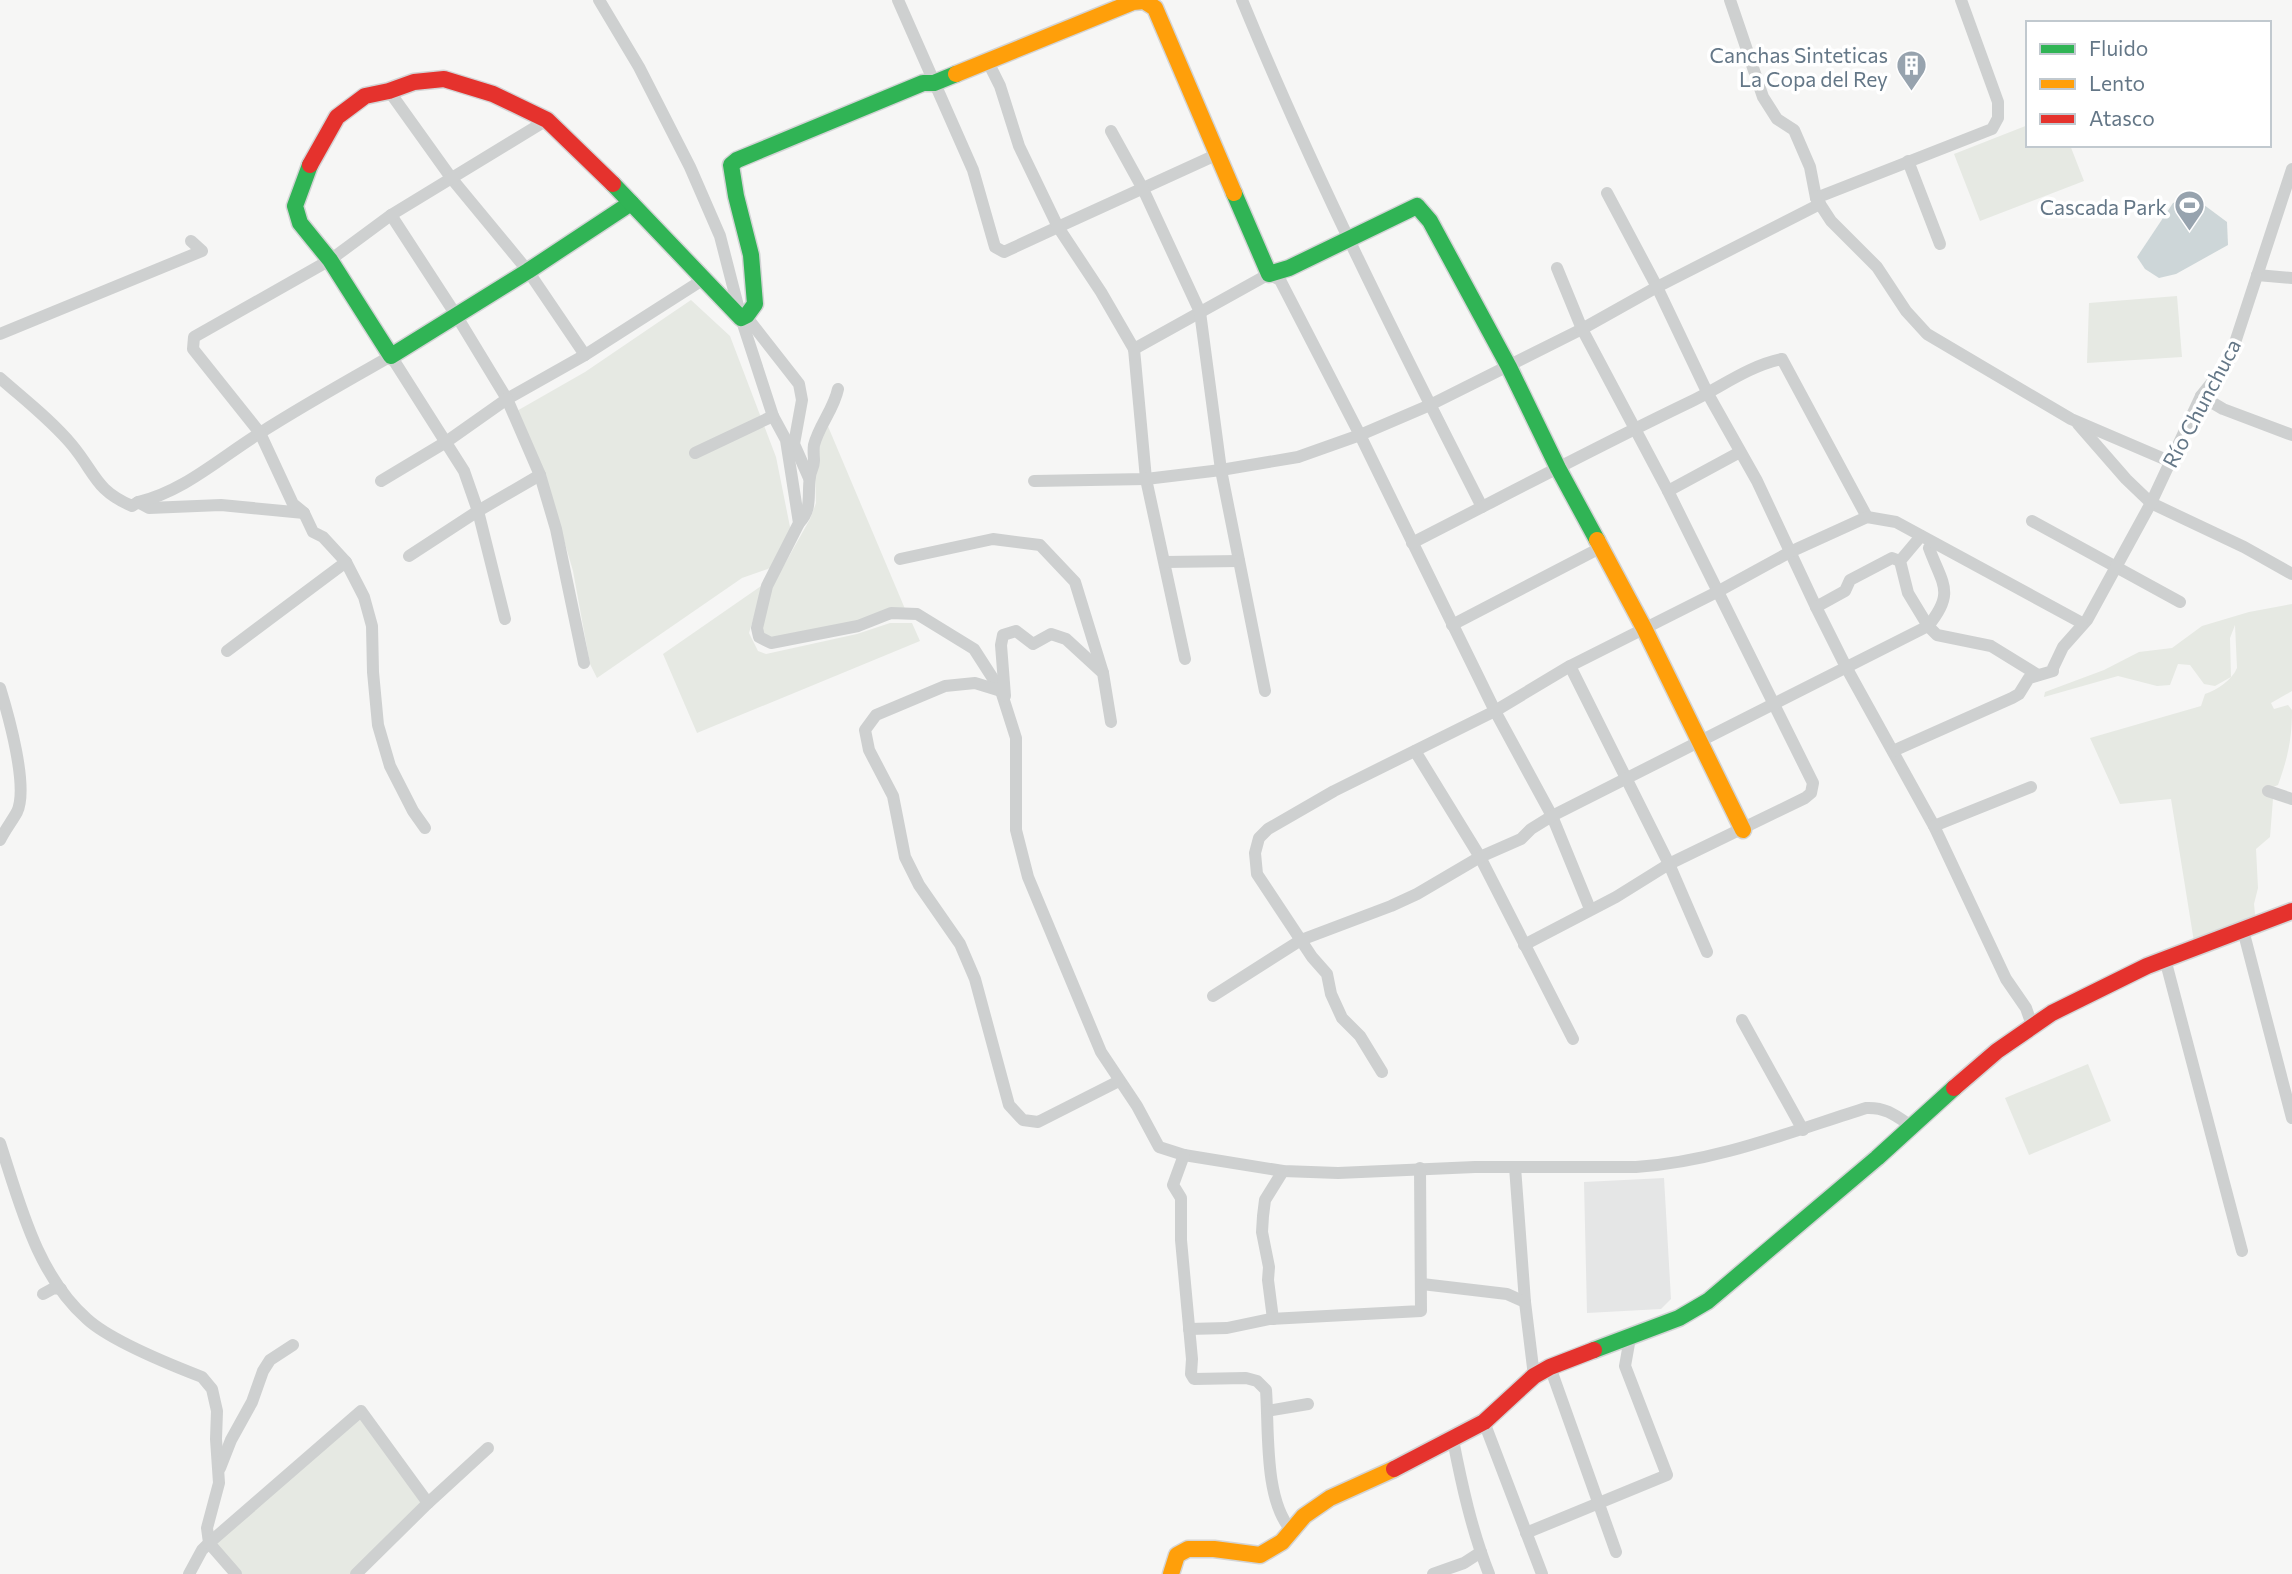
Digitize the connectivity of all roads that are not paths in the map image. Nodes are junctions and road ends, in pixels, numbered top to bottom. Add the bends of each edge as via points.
1 (599, 0) edge
2 (898, 0) edge
3 (1146, 0) edge
4 (1242, 0) edge
5 (1730, 0) edge
6 (1961, 0) edge
7 (988, 62) junction
8 (934, 83) junction
9 (389, 91) junction
10 (547, 120) junction
11 (1111, 131) dead end
12 (1218, 154) junction
13 (1908, 162) junction
14 (2292, 169) edge
15 (452, 178) junction
16 (1143, 189) junction
17 (1607, 192) dead end
18 (1818, 201) junction
19 (631, 203) junction
20 (391, 215) junction
21 (1058, 227) junction
22 (1347, 238) junction
23 (191, 241) dead end
24 (1940, 244) dead end
25 (330, 260) junction
26 (1557, 268) dead end
27 (528, 271) junction
28 (1269, 274) junction
29 (2257, 275) junction
30 (2292, 278) edge
31 (704, 279) junction
32 (1657, 287) junction
33 (1200, 312) junction
34 (456, 315) junction
35 (744, 316) junction
36 (1582, 329) junction
37 (0, 334) edge
38 (1134, 349) junction
39 (585, 355) junction
40 (391, 356) junction
41 (1509, 367) junction
42 (0, 378) edge
43 (838, 389) dead end
44 (1708, 394) junction
45 (2201, 396) junction
46 (507, 399) junction
47 (1430, 405) junction
48 (773, 416) junction
49 (2076, 422) junction
50 (1635, 428) junction
51 (260, 433) junction
52 (1360, 435) junction
53 (2292, 435) edge
54 (446, 442) junction
55 (1740, 452) junction
56 (695, 453) dead end
57 (2169, 461) junction
58 (1558, 468) junction
59 (1221, 470) junction
60 (540, 475) junction
61 (809, 478) junction
62 (1146, 480) junction
63 (381, 481) dead end
64 (1034, 481) dead end
65 (1668, 491) junction
66 (138, 502) junction
67 (2151, 503) junction
68 (1482, 507) junction
69 (478, 511) junction
70 (304, 513) junction
71 (1867, 517) junction
72 (2032, 521) dead end
73 (799, 523) junction
74 (1921, 536) junction
75 (1412, 543) junction
76 (1935, 544) junction
77 (1600, 548) junction
78 (1790, 552) junction
79 (409, 556) dead end
80 (900, 559) dead end
81 (1240, 561) junction
82 (1900, 561) junction
83 (346, 562) junction
84 (1165, 562) junction
85 (2116, 567) junction
86 (2292, 574) edge
87 (1717, 592) junction
88 (2180, 602) dead end
89 (1816, 607) junction
90 (505, 619) dead end
91 (2082, 623) junction
92 (1452, 625) junction
93 (1928, 626) junction
94 (1644, 628) junction
95 (226, 651) dead end
96 (1185, 659) dead end
97 (584, 663) dead end
98 (1570, 666) junction
99 (1846, 667) junction
100 (1103, 673) junction
101 (2039, 675) junction
102 (0, 688) edge
103 (1265, 691) dead end
104 (1003, 696) junction
105 (1775, 704) junction
106 (1495, 711) junction
107 (1111, 722) dead end
108 (1699, 743) junction
109 (1415, 751) junction
110 (1893, 751) junction
111 (1626, 779) junction
112 (2031, 787) dead end
113 (2268, 791) dead end
114 (2292, 799) edge
115 (1552, 816) junction
116 (1934, 826) junction
117 (425, 828) dead end
118 (1742, 830) junction
119 (0, 840) edge
120 (1480, 857) junction
121 (1669, 864) junction
122 (1590, 909) junction
123 (2292, 911) edge
124 (2243, 930) junction
125 (1301, 940) junction
126 (1524, 945) junction
127 (1707, 952) dead end
128 (2165, 959) junction
129 (1213, 996) dead end
130 (1742, 1020) dead end
131 (2033, 1028) junction
132 (1573, 1039) dead end
133 (1382, 1072) dead end
134 (1119, 1082) junction
135 (2292, 1118) edge
136 (1911, 1126) junction
137 (1803, 1130) junction
138 (0, 1143) edge
139 (1184, 1155) junction
140 (1515, 1167) junction
141 (1420, 1168) junction
142 (1283, 1171) junction
143 (2242, 1251) dead end
144 (1422, 1284) junction
145 (61, 1289) junction
146 (43, 1294) dead end
147 (1525, 1302) junction
148 (1273, 1319) junction
149 (1189, 1329) junction
150 (1630, 1338) junction
151 (293, 1345) dead end
152 (1550, 1367) junction
153 (1534, 1376) junction
154 (1308, 1404) dead end
155 (1267, 1411) junction
156 (1484, 1422) junction
157 (1453, 1440) junction
158 (488, 1448) dead end
159 (218, 1472) junction
160 (428, 1503) junction
161 (1598, 1504) junction
162 (1292, 1530) junction
163 (1526, 1533) junction
164 (209, 1543) junction
165 (1481, 1552) junction
166 (1616, 1552) dead end
167 (189, 1574) edge
168 (236, 1574) edge
169 (356, 1574) edge
170 (1171, 1574) edge
171 (1433, 1574) edge
172 (1489, 1574) edge
173 (1542, 1574) edge

1 - 35 street via 690,167 719,236
2 - 8 street
3 - 7 street
3 - 12 street via 1155,8
4 - 22 street
5 - 18 street via 1763,97 1777,119 1794,130 1810,166
6 - 13 street via 1990,76 1998,118 1992,129
7 - 8 street
7 - 21 street via 1019,146
8 - 21 street via 973,170 996,247 1004,252
8 - 35 street via 923,83 826,121 731,165 751,256 755,304
9 - 10 street via 444,79 493,94
9 - 15 street
9 - 25 street via 365,96 337,117 305,175 295,206 300,223
10 - 15 street
10 - 19 street
11 - 16 street
12 - 16 street
12 - 28 street
13 - 18 street
13 - 24 street
14 - 29 street, Río Chunchuca
15 - 20 street
15 - 27 street
16 - 21 street
16 - 33 street
17 - 32 street
18 - 32 street
18 - 49 street via 1831,222 1877,267 1927,334
19 - 27 street
19 - 31 street
20 - 25 street
20 - 34 street
21 - 38 street
22 - 28 street
22 - 41 street via 1417,206 1430,221
22 - 47 street
23 - 37 street via 202,251
25 - 40 street
25 - 51 street via 194,337 193,349
26 - 36 street
27 - 34 street
27 - 39 street
28 - 33 street
28 - 52 street via 1280,280
29 - 30 street
29 - 45 street, Río Chunchuca via 2229,361
31 - 35 street
31 - 39 street
32 - 36 street
32 - 44 street
33 - 38 street
33 - 59 street
34 - 40 street
34 - 46 street
35 - 48 street
35 - 61 street via 799,384 803,400 794,444
36 - 41 street
36 - 50 street
38 - 62 street
39 - 46 street
40 - 51 street
40 - 54 street
41 - 47 street
41 - 58 street
42 - 66 street via 73,446 102,489 132,506
43 - 61 street via 814,445 815,463
44 - 50 street
44 - 55 street
44 - 71 street via 1754,367 1782,359
45 - 53 street
45 - 57 street, Río Chunchuca
46 - 54 street
46 - 60 street
47 - 52 street
47 - 68 street
48 - 56 street
48 - 73 street via 786,440
49 - 57 street
49 - 67 street
50 - 58 street
50 - 65 street
51 - 66 street via 184,483
51 - 70 street via 293,504
52 - 59 street via 1297,457
52 - 75 street
54 - 63 street
54 - 69 street via 464,471
55 - 65 street
55 - 78 street
57 - 67 street, Río Chunchuca
58 - 68 street
58 - 77 street
59 - 62 street
59 - 81 street
60 - 69 street
60 - 97 street
61 - 73 street via 808,510
62 - 64 street
62 - 84 street
65 - 87 street
66 - 70 street via 149,508 222,505
67 - 85 street, Río Chunchuca
67 - 86 street
68 - 75 street
69 - 79 street
69 - 90 street
70 - 83 street via 313,532
71 - 74 street via 1896,522
71 - 78 street
72 - 85 street
73 - 104 street via 767,586 757,628 760,637 771,643 858,626 891,613 917,614 974,649
74 - 76 street
74 - 82 street
75 - 92 street
76 - 91 street
76 - 93 street via 1929,548 1944,583 1945,598
77 - 92 street
77 - 94 street
78 - 87 street
78 - 89 street
80 - 100 street via 993,539 1040,545 1075,582
81 - 84 street
81 - 103 street
82 - 89 street via 1892,558 1850,580 1845,591
82 - 93 street via 1908,593
83 - 95 street
83 - 117 street via 364,597 372,626 378,725 390,766
84 - 96 street
85 - 88 street
85 - 91 street, Río Chunchuca
87 - 94 street
87 - 105 street
89 - 99 street
91 - 101 street, Río Chunchuca via 2063,647 2053,671
92 - 106 street
93 - 99 street
93 - 101 street via 1937,635 1990,646
94 - 98 street
94 - 108 street
98 - 106 street
98 - 111 street
99 - 105 street
99 - 110 street
100 - 104 street via 1066,639 1051,634 1033,644 1016,631 1003,635 1001,645
100 - 107 street
101 - 110 street, Río Chunchuca via 2029,678 2012,698
102 - 119 street via 11,723 20,786 18,810
104 - 134 street via 1016,738 1016,830 1028,877 1101,1052
104 - 134 street via 975,683 945,686 876,715 865,730 869,750 892,796 905,857 960,944 975,979 1009,1105 1023,1120 1038,1122
105 - 108 street
105 - 118 street via 1813,783 1811,793
106 - 109 street
106 - 115 street
108 - 111 street
108 - 118 street
109 - 120 street
109 - 125 street via 1334,791 1259,838 1257,874
110 - 116 street
111 - 115 street
111 - 121 street
112 - 116 street
113 - 114 street
115 - 120 street via 1521,839
115 - 122 street
116 - 131 street
118 - 121 street
120 - 125 street via 1391,906
120 - 126 street
121 - 122 street
121 - 127 street
122 - 126 street
123 - 124 street
124 - 128 street
124 - 135 street
125 - 129 street
125 - 133 street via 1327,974 1342,1018 1360,1036
126 - 132 street
128 - 131 street via 2086,994
128 - 143 street
130 - 137 street
131 - 136 street via 1997,1051
134 - 139 street via 1159,1146
136 - 137 street via 1891,1112 1866,1108
136 - 150 street via 1708,1301
137 - 140 street via 1663,1166
138 - 145 street via 18,1203
139 - 142 street
139 - 149 street via 1173,1185 1181,1198
140 - 141 street
140 - 147 street
141 - 142 street
141 - 144 street
142 - 148 street via 1265,1200 1263,1216
144 - 147 street via 1507,1294
144 - 148 street via 1421,1311
145 - 146 street
145 - 159 street via 88,1321 202,1377 212,1389 218,1411
147 - 153 street
148 - 149 street
149 - 155 street via 1194,1379 1257,1381 1266,1390
150 - 152 street
150 - 161 street via 1625,1366 1667,1475
151 - 159 street via 270,1360 263,1371
152 - 153 street
152 - 161 street
153 - 156 street
154 - 155 street
155 - 162 street via 1273,1494 1281,1518
156 - 157 street
156 - 163 street
157 - 162 street via 1330,1498
157 - 165 street
158 - 160 street
159 - 164 street via 207,1528
160 - 164 street via 361,1411
160 - 169 street
161 - 163 street
161 - 166 street
162 - 170 street via 1260,1555 1188,1549 1177,1555
163 - 173 street
164 - 167 street
164 - 168 street
165 - 171 street
165 - 172 street

